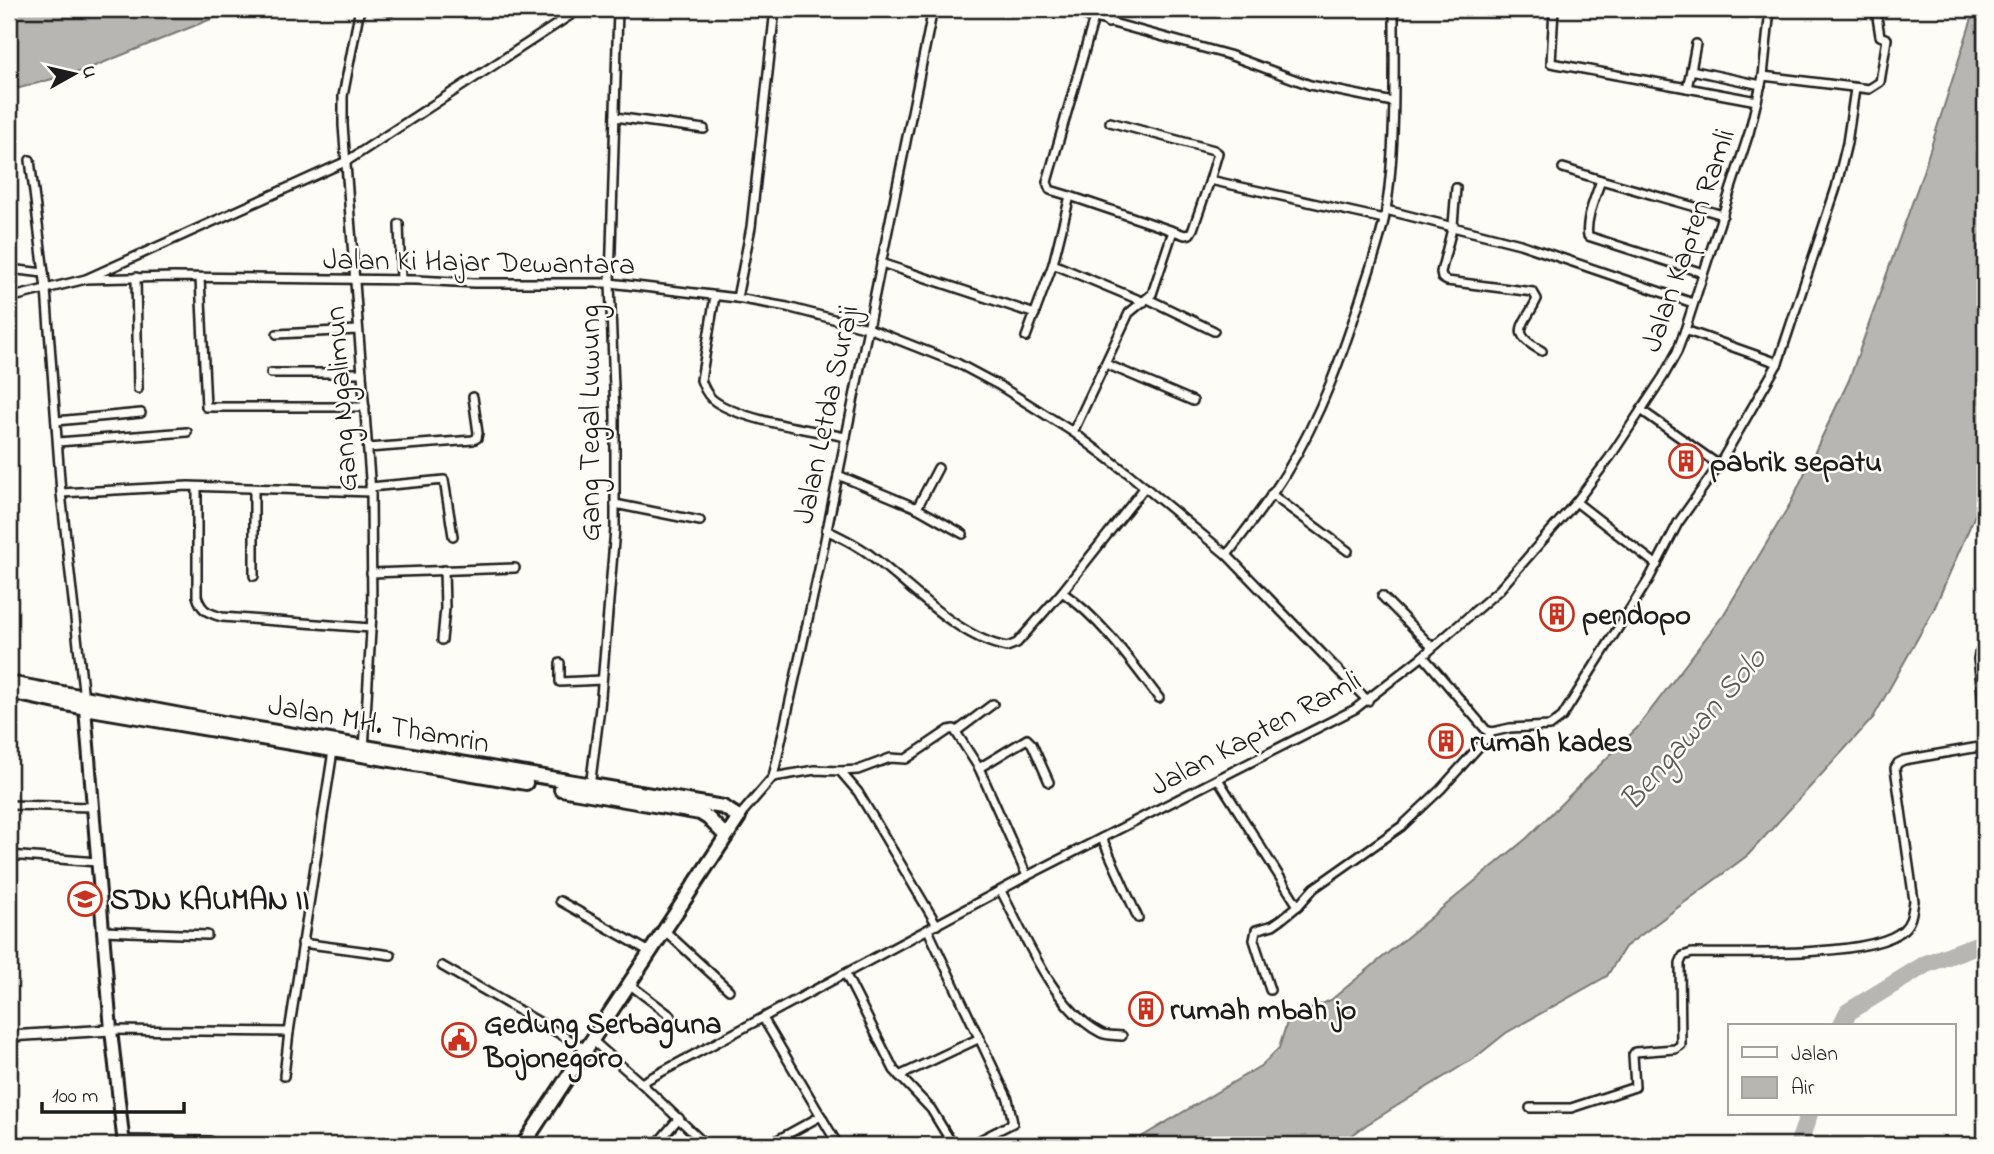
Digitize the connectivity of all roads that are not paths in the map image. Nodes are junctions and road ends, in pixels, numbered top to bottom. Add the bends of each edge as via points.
1 (362, 9) edge
2 (382, 9) edge
3 (580, 9) edge
4 (618, 9) edge
5 (775, 9) edge
6 (933, 9) edge
7 (1062, 9) edge
8 (1111, 9) edge
9 (1394, 9) edge
10 (1554, 9) edge
11 (1770, 9) edge
12 (1879, 9) edge
13 (391, 11) dead end
14 (1094, 18) junction
15 (1108, 23) junction
16 (1696, 44) dead end
17 (1691, 70) junction
18 (1763, 76) junction
19 (1760, 85) junction
20 (1687, 88) junction
21 (1855, 89) junction
22 (1758, 101) junction
23 (1393, 102) junction
24 (615, 117) junction
25 (1110, 122) dead end
26 (704, 129) dead end
27 (30, 160) dead end
28 (347, 161) junction
29 (1563, 168) dead end
30 (1210, 180) junction
31 (1601, 180) junction
32 (1456, 188) dead end
33 (1070, 196) junction
34 (1386, 209) junction
35 (1723, 215) junction
36 (1384, 219) junction
37 (399, 224) dead end
38 (1453, 225) junction
39 (1173, 231) junction
40 (881, 263) junction
41 (1053, 264) junction
42 (9, 269) edge
43 (44, 273) junction
44 (1703, 273) junction
45 (136, 276) junction
46 (200, 278) junction
47 (86, 279) junction
48 (353, 279) junction
49 (401, 280) junction
50 (610, 283) junction
51 (46, 289) junction
52 (715, 296) junction
53 (9, 298) edge
54 (737, 298) junction
55 (1146, 300) junction
56 (1693, 303) junction
57 (1035, 314) junction
58 (868, 328) junction
59 (358, 330) junction
60 (1685, 330) junction
61 (1214, 331) dead end
62 (277, 334) dead end
63 (1026, 337) dead end
64 (1542, 351) dead end
65 (1778, 363) junction
66 (1106, 364) junction
67 (271, 373) dead end
68 (362, 373) junction
69 (138, 389) dead end
70 (474, 397) dead end
71 (1193, 401) dead end
72 (365, 407) junction
73 (1641, 411) junction
74 (141, 413) dead end
75 (56, 421) junction
76 (187, 432) dead end
77 (1073, 432) junction
78 (846, 437) junction
79 (58, 442) junction
80 (368, 448) junction
81 (1719, 465) junction
82 (938, 468) dead end
83 (838, 475) junction
84 (197, 487) junction
85 (1145, 487) junction
86 (254, 489) junction
87 (371, 490) junction
88 (61, 493) junction
89 (1271, 494) junction
90 (1576, 502) junction
91 (615, 504) junction
92 (917, 508) junction
93 (700, 521) dead end
94 (826, 530) junction
95 (963, 534) dead end
96 (453, 536) dead end
97 (1348, 551) dead end
98 (1227, 555) junction
99 (1657, 565) junction
100 (515, 568) dead end
101 (444, 570) junction
102 (371, 573) junction
103 (254, 576) dead end
104 (1062, 592) junction
105 (1382, 596) dead end
106 (371, 628) junction
107 (442, 640) dead end
108 (1432, 647) junction
109 (1985, 652) edge
110 (1423, 656) junction
111 (560, 663) dead end
112 (602, 680) junction
113 (9, 683) edge
114 (9, 692) edge
115 (1159, 698) dead end
116 (1368, 701) junction
117 (84, 702) junction
118 (993, 704) dead end
119 (1985, 718) edge
120 (957, 731) junction
121 (1492, 732) junction
122 (1985, 746) edge
123 (333, 751) junction
124 (364, 751) junction
125 (979, 768) junction
126 (840, 771) junction
127 (773, 773) junction
128 (1218, 779) junction
129 (1049, 782) dead end
130 (590, 789) junction
131 (9, 805) edge
132 (713, 806) junction
133 (92, 807) junction
134 (740, 815) junction
135 (712, 821) junction
136 (726, 835) junction
137 (1102, 838) junction
138 (9, 855) edge
139 (97, 862) junction
140 (1027, 876) junction
141 (1001, 891) junction
142 (560, 901) dead end
143 (1298, 906) junction
144 (1138, 918) dead end
145 (937, 925) junction
146 (664, 930) junction
147 (928, 930) junction
148 (103, 931) junction
149 (207, 936) dead end
150 (302, 943) junction
151 (650, 952) junction
152 (391, 955) dead end
153 (442, 966) dead end
154 (846, 975) junction
155 (629, 984) junction
156 (729, 990) dead end
157 (1270, 990) dead end
158 (671, 1016) dead end
159 (763, 1018) junction
160 (111, 1030) junction
161 (289, 1032) junction
162 (9, 1035) edge
163 (1122, 1035) dead end
164 (980, 1038) junction
165 (589, 1044) junction
166 (284, 1076) dead end
167 (899, 1076) junction
168 (641, 1083) junction
169 (1530, 1108) dead end
170 (821, 1116) junction
171 (678, 1118) junction
172 (210, 1140) dead end
173 (124, 1143) edge
174 (523, 1145) edge
175 (656, 1145) edge
176 (706, 1145) edge
177 (768, 1145) edge
178 (838, 1145) edge
179 (953, 1145) edge
180 (970, 1145) edge

1 - 28 street, Gang Ngalimun via 344,96
2 - 13 street
3 - 28 street
4 - 24 street, Gang Tegal Luwung
5 - 54 street via 751,227
6 - 40 street, Jalan Letda Suraji
7 - 14 street
8 - 15 street
9 - 23 street
10 - 20 street via 1550,63
11 - 18 street, Jalan Kapten Ramli
12 - 21 street via 1880,36 1887,39 1880,82 1869,89
14 - 15 street
14 - 33 street via 1047,182 1050,190
15 - 23 street via 1229,55 1310,85
16 - 17 street
17 - 19 street
17 - 20 street
18 - 19 street, Jalan Kapten Ramli
18 - 21 street
19 - 22 street, Jalan Kapten Ramli
20 - 22 street
21 - 65 street via 1836,188
22 - 35 street, Jalan Kapten Ramli
23 - 34 street
24 - 26 street
24 - 50 street, Gang Tegal Luwung
25 - 30 street via 1214,150 1218,153
27 - 43 street
28 - 47 street
28 - 48 street, Gang Ngalimun
29 - 31 street
30 - 36 street
30 - 39 street via 1190,234
31 - 35 street
31 - 44 street via 1587,235
32 - 38 street
33 - 39 street
33 - 41 street
34 - 36 street
34 - 38 street
35 - 44 street, Jalan Kapten Ramli
36 - 89 street via 1332,378 1298,452
37 - 49 street
38 - 56 street
38 - 64 street via 1442,278 1533,292 1537,299 1521,335
39 - 55 street
40 - 57 street
40 - 58 street, Jalan Letda Suraji
41 - 55 street
41 - 57 street
42 - 43 street
43 - 51 street
44 - 56 street, Jalan Kapten Ramli
45 - 46 street, Jalan Ki Hajar Dewantara
45 - 47 street, Jalan Ki Hajar Dewantara
45 - 69 street
46 - 48 street, Jalan Ki Hajar Dewantara
46 - 72 street via 206,407
47 - 51 street
48 - 49 street, Jalan Ki Hajar Dewantara
48 - 59 street, Gang Ngalimun
49 - 50 street, Jalan Ki Hajar Dewantara
50 - 52 street, Jalan Ki Hajar Dewantara
50 - 91 street, Gang Tegal Luwung
51 - 53 street
51 - 75 street
52 - 54 street, Jalan Ki Hajar Dewantara
52 - 78 street via 701,380 714,401 750,417
54 - 58 street, Jalan Ki Hajar Dewantara
55 - 61 street
55 - 66 street via 1129,313
56 - 60 street, Jalan Kapten Ramli
57 - 63 street
58 - 77 street, Jalan Ki Hajar Dewantara via 957,363
58 - 78 street, Jalan Letda Suraji
59 - 62 street
59 - 68 street, Gang Ngalimun
60 - 65 street
60 - 73 street, Jalan Kapten Ramli
65 - 81 street
66 - 71 street
66 - 77 street
67 - 68 street
68 - 72 street, Gang Ngalimun
70 - 80 street via 478,433 473,440
72 - 80 street, Gang Ngalimun
73 - 81 street
73 - 90 street, Jalan Kapten Ramli
74 - 75 street
75 - 79 street
76 - 79 street
77 - 85 street, Jalan Ki Hajar Dewantara
78 - 83 street, Jalan Letda Suraji
79 - 88 street
80 - 87 street, Gang Ngalimun
81 - 99 street via 1678,523
82 - 92 street
83 - 92 street
83 - 94 street, Jalan Letda Suraji
84 - 86 street
84 - 88 street
84 - 106 street via 197,596 201,607 222,617
85 - 98 street, Jalan Ki Hajar Dewantara
85 - 104 street
86 - 87 street
86 - 103 street
87 - 96 street via 444,480
87 - 102 street, Gang Ngalimun
88 - 117 street
89 - 97 street
89 - 98 street
90 - 99 street
90 - 108 street, Jalan Kapten Ramli via 1499,590
91 - 93 street
91 - 112 street, Gang Tegal Luwung
92 - 95 street
94 - 104 street via 869,554 958,624 1001,646 1017,643
94 - 127 street, Jalan Letda Suraji
98 - 116 street, Jalan Ki Hajar Dewantara
99 - 121 street via 1562,717 1550,726
100 - 101 street
101 - 102 street
101 - 107 street
102 - 106 street, Gang Ngalimun
104 - 115 street via 1098,623
105 - 108 street
106 - 124 street, Gang Ngalimun
108 - 110 street, Jalan Kapten Ramli
109 - 119 street via 1978,659
110 - 116 street, Jalan Kapten Ramli
110 - 121 street via 1480,724
111 - 112 street via 560,682
112 - 130 street, Gang Tegal Luwung
113 - 117 main road, Jalan MH. Thamrin
114 - 117 main road, Jalan MH. Thamrin
116 - 128 street, Jalan Kapten Ramli
117 - 123 main road, Jalan MH. Thamrin
117 - 124 main road, Jalan MH. Thamrin
117 - 133 main road
118 - 120 street
120 - 125 street
120 - 126 street via 949,730 906,759 890,758 858,770
121 - 143 street via 1430,801 1314,888
122 - 169 street via 1904,760 1895,768 1914,901 1911,919 1903,930 1890,939 1842,949 1683,956 1681,1045 1635,1052 1635,1087 1571,1108
123 - 124 main road, Jalan MH. Thamrin
123 - 150 street
124 - 130 main road, Jalan MH. Thamrin
125 - 129 street via 1027,739
125 - 140 street
126 - 127 street
126 - 145 street via 858,792
127 - 134 street, Jalan Letda Suraji
128 - 137 street, Jalan Kapten Ramli
128 - 143 street
130 - 132 main road, Jalan MH. Thamrin
130 - 135 main road, Jalan MH. Thamrin via 689,811
131 - 133 street
132 - 134 main road, Jalan MH. Thamrin
132 - 135 main road
133 - 139 main road
134 - 136 main road
135 - 136 main road, Jalan MH. Thamrin
136 - 146 main road
137 - 140 street, Jalan Kapten Ramli
137 - 144 street
138 - 139 street
139 - 148 main road
140 - 141 street, Jalan Kapten Ramli
141 - 145 street, Jalan Kapten Ramli
141 - 163 street via 1059,996 1103,1034
142 - 151 street
143 - 157 street via 1273,925 1256,930 1254,940
145 - 147 street, Jalan Kapten Ramli
146 - 151 main road
146 - 156 street
147 - 154 street, Jalan Kapten Ramli
147 - 164 street
148 - 149 street
148 - 160 main road
150 - 152 street
150 - 161 street
151 - 155 main road
153 - 165 street
154 - 159 street, Jalan Kapten Ramli
154 - 167 street
155 - 158 street
155 - 165 main road
159 - 168 street, Jalan Kapten Ramli
159 - 170 street
160 - 161 street
160 - 162 street
160 - 173 main road
161 - 166 street
164 - 167 street
164 - 180 street via 1008,1100 1013,1123
165 - 168 street
165 - 174 main road
167 - 179 street via 931,1109
168 - 171 street
170 - 177 street
170 - 178 street
171 - 175 street
171 - 176 street
172 - 173 street

